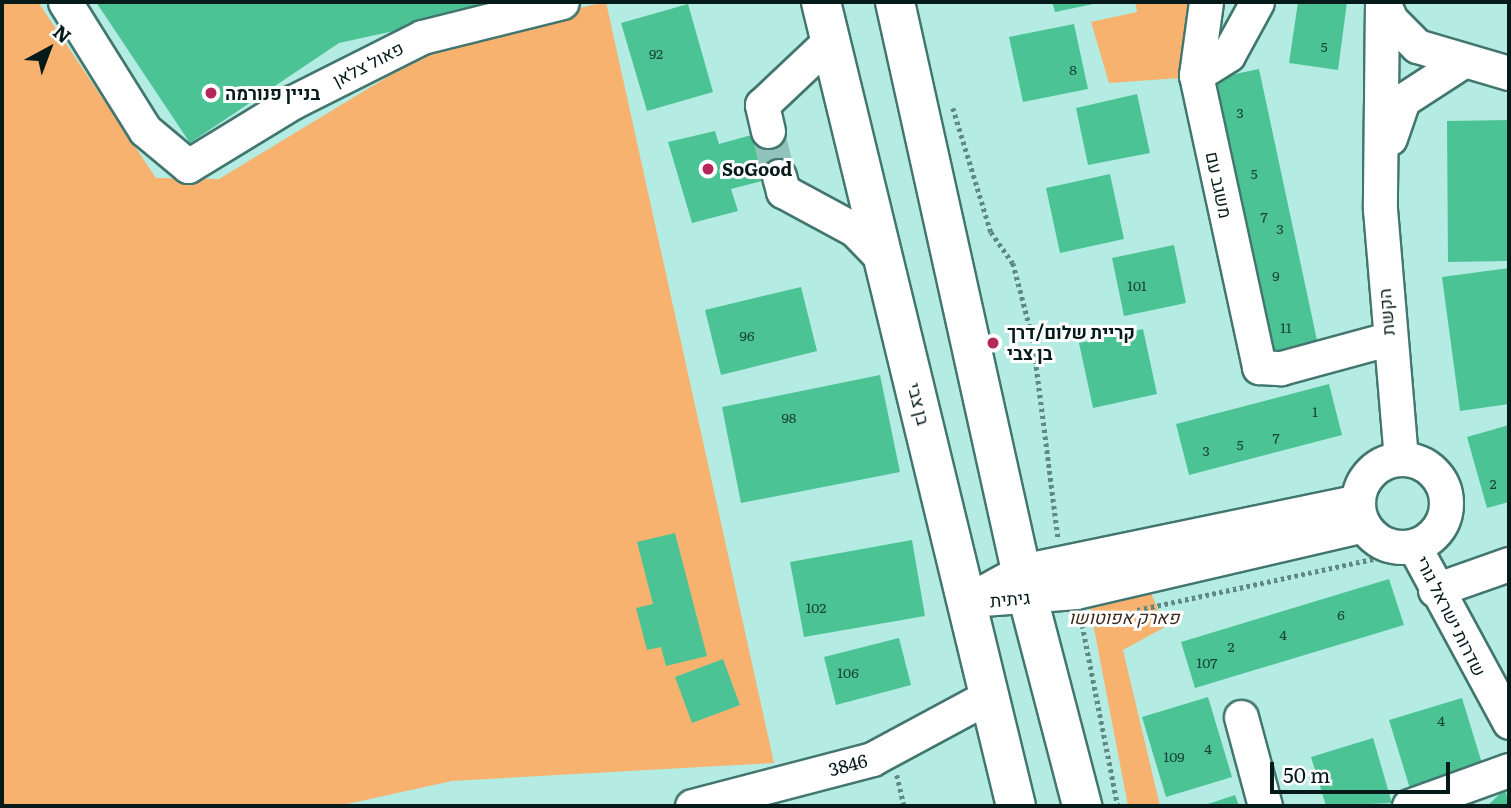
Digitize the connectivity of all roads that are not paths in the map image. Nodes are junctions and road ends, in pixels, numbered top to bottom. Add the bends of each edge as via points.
1 (65, 2) edge
2 (562, 2) edge
3 (821, 2) edge
4 (895, 2) edge
5 (1206, 2) edge
6 (1257, 2) edge
7 (1383, 2) edge
8 (831, 40) junction
9 (1460, 63) junction
10 (1509, 73) edge
11 (1196, 75) junction
12 (768, 131) tunnel mouth
13 (1383, 164) junction
14 (779, 176) tunnel mouth
15 (882, 258) junction
16 (1388, 339) junction
17 (1401, 453) junction
18 (1361, 513) junction
19 (1417, 552) junction
20 (1509, 564) edge
21 (1026, 584) junction
22 (1435, 590) junction
23 (969, 600) junction
24 (991, 695) junction
25 (1241, 716) dead end
26 (1509, 722) edge
27 (1509, 770) edge
28 (692, 806) edge
29 (1016, 806) edge
30 (1082, 806) edge
31 (1265, 806) edge
32 (1409, 806) edge

1 - 2 street, פאול צלאן via 145,130 188,166 293,102 422,37
3 - 8 main road, בן צבי
4 - 21 main road
5 - 11 street, משגב עם
6 - 11 street via 1228,55
7 - 9 street, הקשת via 1410,40
7 - 13 street, הקשת
8 - 12 street via 762,105
8 - 15 main road, בן צבי
9 - 10 street, הקשת
9 - 13 street, הקשת via 1403,100
11 - 16 street, משגב עם via 1259,367 1281,368
13 - 16 street, הקשת
14 - 15 street via 783,191 855,230
15 - 23 main road, בן צבי
16 - 17 street, הקשת
17 - 18 street via 1367,476
17 - 19 street via 1428,467 1445,490 1445,518
18 - 19 street via 1385,544
18 - 21 street, גיתית via 1076,592
19 - 22 street, שדרות ישראל גורי
20 - 22 street
21 - 23 street, גיתית
21 - 30 main road
22 - 26 street, שדרות ישראל גורי
23 - 24 main road, בן צבי
24 - 28 street, 3846 via 872,759
24 - 29 main road, בן צבי
25 - 31 street
27 - 32 street

